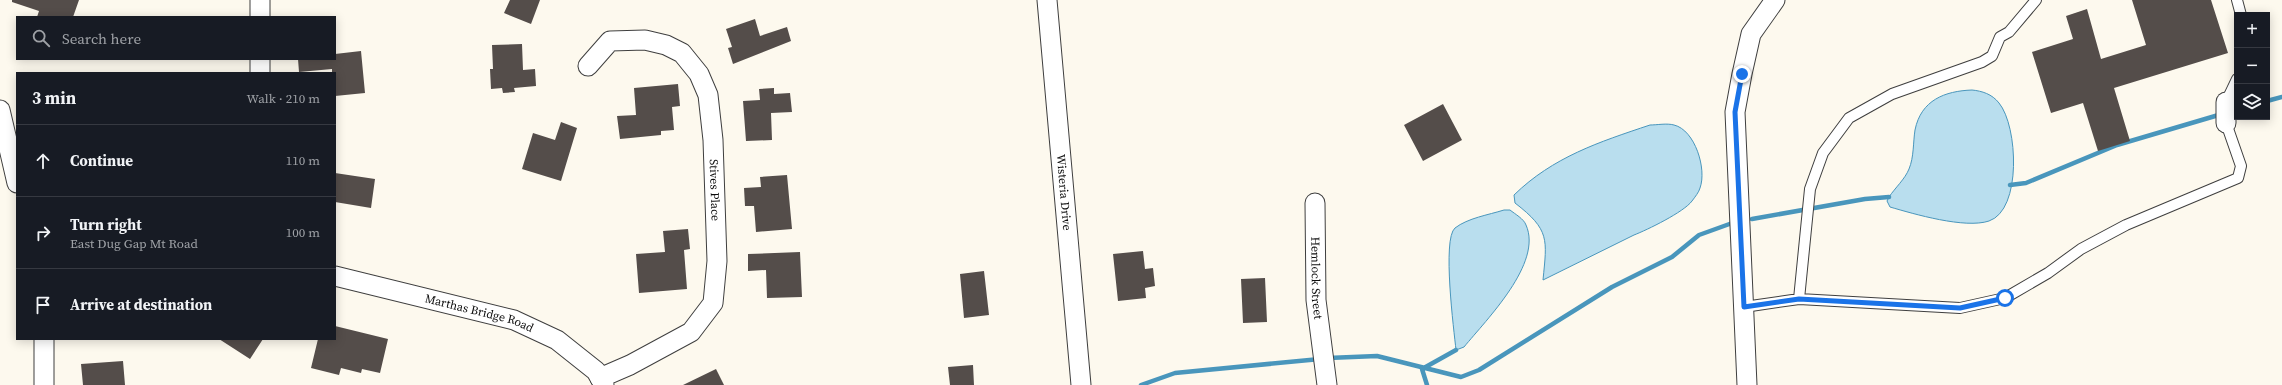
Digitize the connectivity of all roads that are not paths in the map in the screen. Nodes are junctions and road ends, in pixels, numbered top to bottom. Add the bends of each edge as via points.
1 (260, 0) edge
2 (1047, 0) edge
3 (1776, 0) edge
4 (2036, 0) edge
5 (2237, 0) edge
6 (2240, 12) edge
7 (260, 16) edge
8 (260, 60) edge
9 (588, 66) dead end
10 (260, 72) edge
11 (2235, 84) edge
12 (2226, 102) joint
13 (0, 110) edge
14 (2226, 124) joint
15 (16, 179) edge
16 (1315, 203) dead end
17 (336, 276) edge
18 (1799, 299) junction
19 (1744, 307) junction
20 (44, 340) edge
21 (602, 381) edge
22 (44, 385) edge
23 (1081, 385) edge
24 (1327, 385) edge
25 (1747, 385) edge

1 - 7 street
2 - 23 street, Wisteria Drive
3 - 19 street via 1751,34 1735,112
4 - 18 lane via 2009,32 2000,37 1992,56 1982,62 1892,94 1849,118 1823,153 1810,189
5 - 6 lane
8 - 10 street
9 - 21 street, Stives Place via 610,41 646,40 682,53 698,74 708,95 713,140 717,261 714,303 691,332
11 - 12 lane
12 - 14 street
13 - 15 street
14 - 18 lane via 2241,166 2238,178 2126,225 2081,249 2048,273 2005,298 1960,308
16 - 24 street, Hemlock Street via 1316,300
17 - 21 street, Marthas Bridge Road via 514,320 557,340 596,371
18 - 19 lane
19 - 25 street
20 - 22 street

